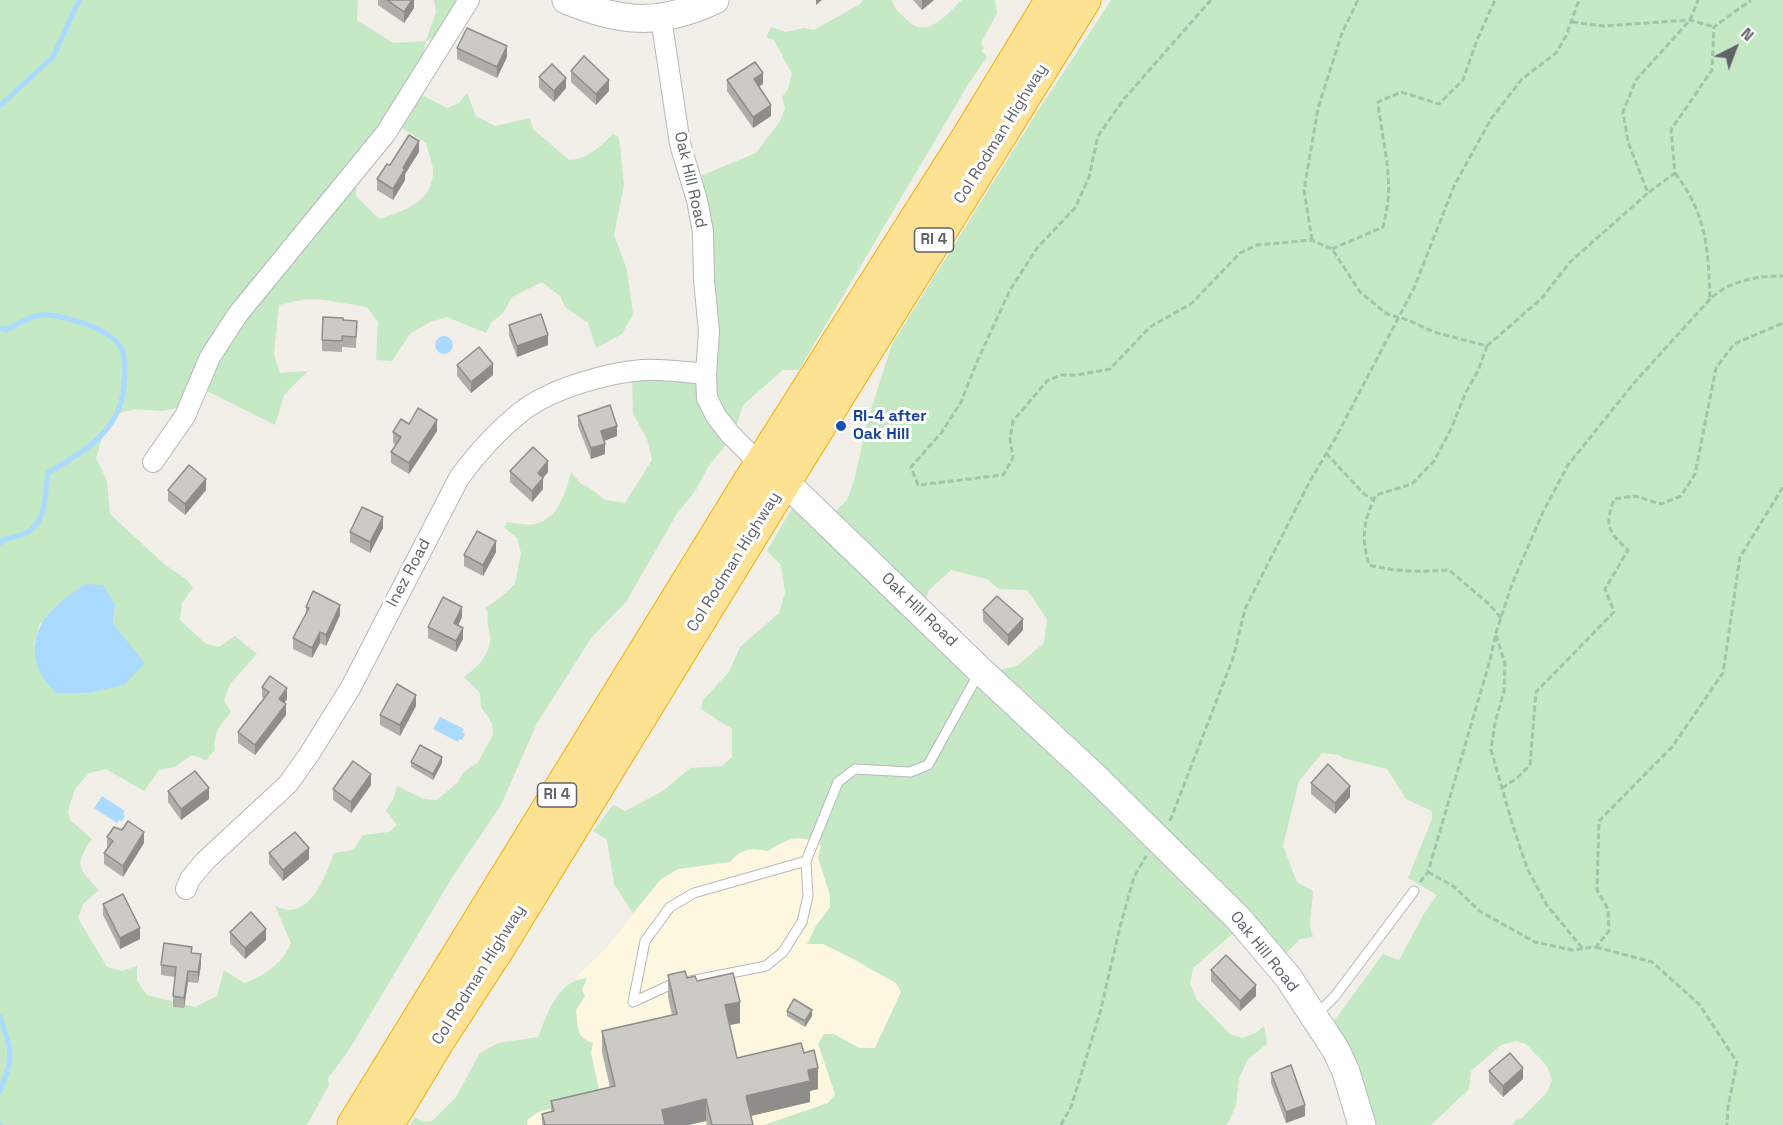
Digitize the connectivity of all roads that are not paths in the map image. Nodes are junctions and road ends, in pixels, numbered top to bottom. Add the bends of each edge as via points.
1 (469, 0) edge
2 (566, 0) edge
3 (715, 0) edge
4 (1052, 0) edge
5 (1084, 0) edge
6 (661, 18) junction
7 (706, 374) junction
8 (153, 462) dead end
9 (773, 473) junction
10 (981, 671) junction
11 (806, 861) junction
12 (186, 889) dead end
13 (1414, 891) road end
14 (1314, 1017) junction
15 (354, 1125) edge
16 (387, 1125) edge
17 (1362, 1125) edge

1 - 8 street via 386,133 238,314 210,357 185,416
2 - 6 street via 621,17
3 - 6 street
4 - 9 highway, Col Rodman Highway / RI 4
5 - 9 highway, Col Rodman Highway / RI 4
6 - 7 street, Oak Hill Road via 680,144 703,232 709,331
7 - 9 street, Oak Hill Road via 707,398 716,416 744,450
7 - 12 street, Inez Road via 642,370 585,382 526,409 478,452 459,478 351,687 310,753 288,784 205,861
9 - 10 street, Oak Hill Road
9 - 15 highway, Col Rodman Highway / RI 4
9 - 16 highway, Col Rodman Highway / RI 4 via 586,801
10 - 11 lane via 928,765 910,772 855,769 838,782
10 - 14 street, Oak Hill Road via 1238,918 1288,977
11 - 11 lane via 694,893 670,907 645,941 633,1002 670,985 766,966 783,952 802,922 808,896
13 - 14 lane via 1335,996
14 - 17 street, Oak Hill Road via 1346,1072

